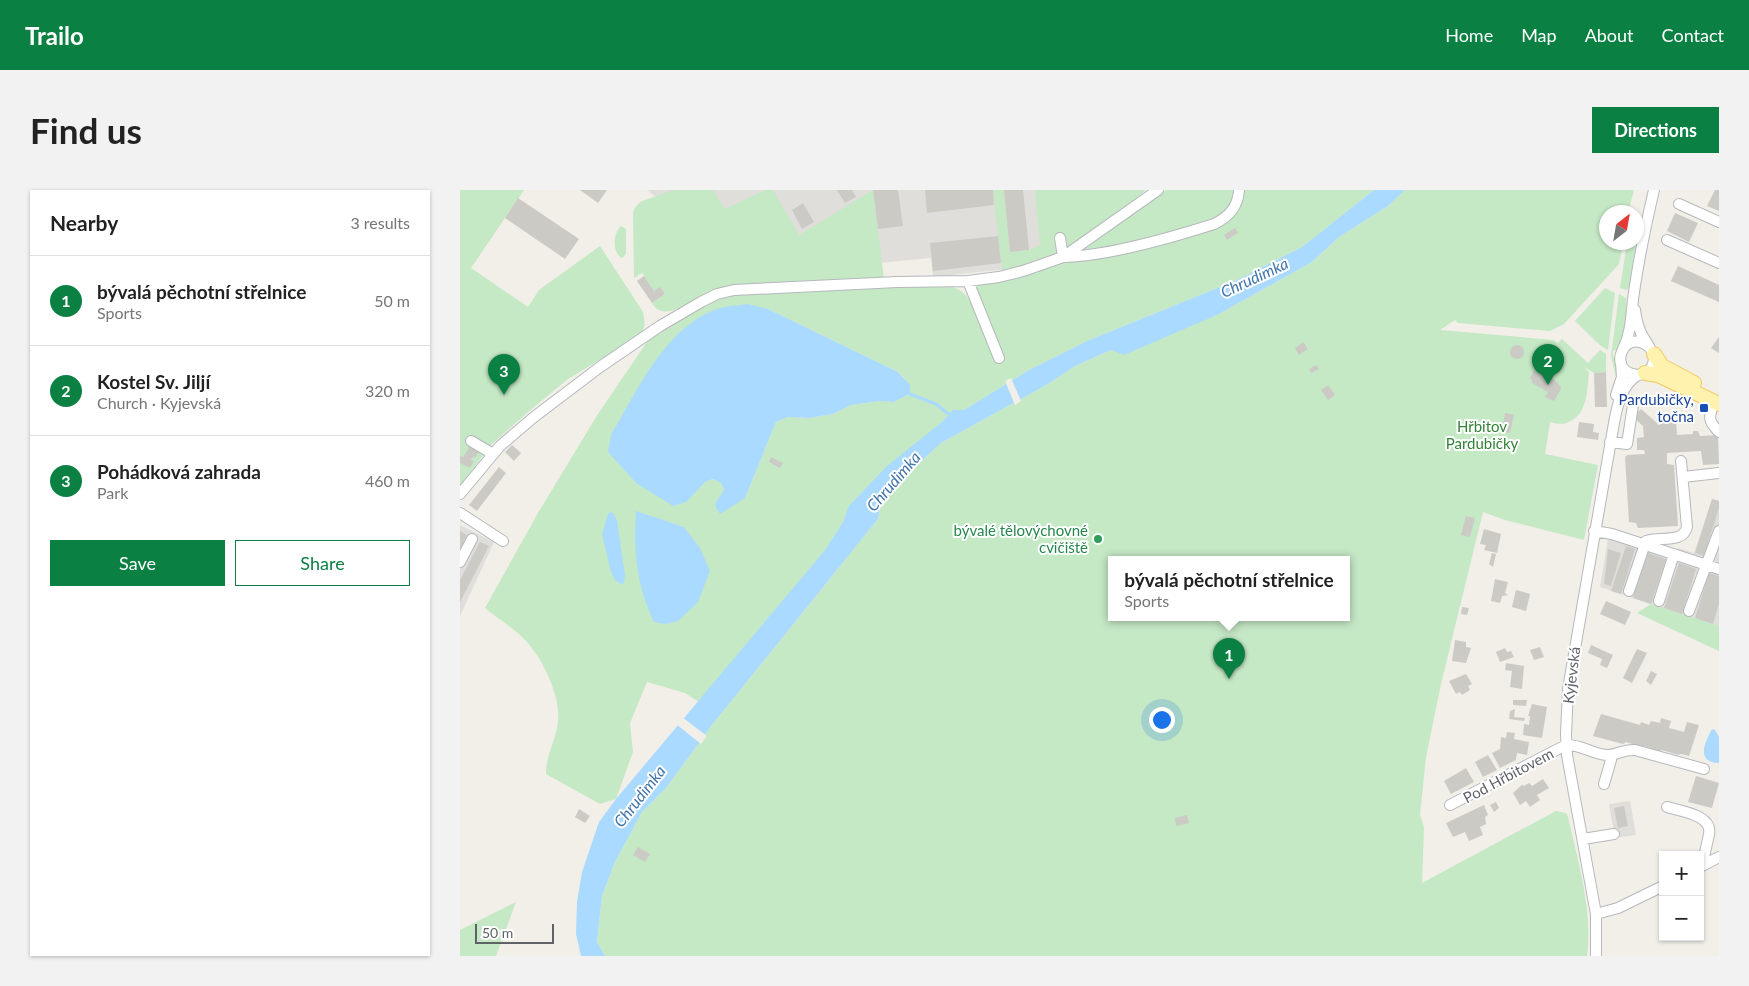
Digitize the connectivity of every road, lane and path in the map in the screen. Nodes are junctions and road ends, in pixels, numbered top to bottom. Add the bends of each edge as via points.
1 (1158, 190) edge
2 (1239, 190) edge
3 (1654, 190) edge
4 (1679, 204) dead end
5 (1719, 222) edge
6 (1060, 238) dead end
7 (1667, 240) dead end
8 (1063, 257) junction
9 (1719, 264) edge
10 (968, 281) junction
11 (1634, 294) junction
12 (1623, 349) junction
13 (1651, 350) junction
14 (999, 358) dead end
15 (1620, 362) junction
16 (1642, 374) junction
17 (1717, 401) edge
18 (1633, 405) dead end
19 (1719, 432) edge
20 (1610, 439) junction
21 (471, 441) dead end
22 (493, 454) junction
23 (1681, 461) dead end
24 (1719, 473) edge
25 (1683, 477) junction
26 (460, 494) edge
27 (460, 513) edge
28 (1594, 531) junction
29 (1719, 531) edge
30 (472, 539) dead end
31 (503, 541) dead end
32 (1644, 544) junction
33 (1674, 554) junction
34 (460, 562) edge
35 (1707, 565) junction
36 (1719, 569) edge
37 (1629, 591) dead end
38 (1659, 601) dead end
39 (1689, 612) dead end
40 (1566, 745) junction
41 (1611, 755) junction
42 (1704, 769) dead end
43 (1604, 784) dead end
44 (1450, 805) dead end
45 (1666, 808) dead end
46 (1614, 834) dead end
47 (1583, 839) junction
48 (1704, 852) edge
49 (1719, 857) edge
50 (1704, 865) edge
51 (1659, 888) edge
52 (1596, 914) junction
53 (1596, 956) edge

1 - 8 street
2 - 8 street via 1231,213 1214,224 1110,251
3 - 11 street
4 - 5 street
6 - 8 street
7 - 9 street
8 - 10 street via 1023,271
10 - 14 street
10 - 22 street via 744,290 717,294 660,326 600,367 534,417
11 - 12 street via 1629,334
11 - 13 street via 1636,321
12 - 13 street via 1637,341
12 - 15 street
13 - 16 street via 1653,364
13 - 17 main road via 1662,366
15 - 16 street via 1626,371
15 - 20 street, Kyjevská via 1622,373 1614,402
16 - 17 main road via 1658,375
16 - 20 street, Kyjevská via 1630,381 1622,395
17 - 19 street via 1709,416
18 - 20 street via 1627,444
20 - 28 street, Kyjevská
21 - 22 street
22 - 26 street
23 - 25 street
24 - 25 street
25 - 32 street via 1685,534 1677,538 1650,539
27 - 31 street
28 - 32 street
28 - 40 street, Kyjevská via 1570,674
29 - 35 street
30 - 34 street
32 - 33 street
32 - 37 street
33 - 35 street
33 - 38 street
35 - 36 street
35 - 39 street
40 - 41 street
40 - 44 street, Pod Hřbitovem
40 - 47 street, Kyjevská
41 - 42 street via 1635,750
41 - 43 street
45 - 48 street via 1699,817 1707,824 1709,834
46 - 47 street
47 - 52 street, Kyjevská
49 - 50 street
51 - 52 street via 1618,908
52 - 53 street, Kyjevská

